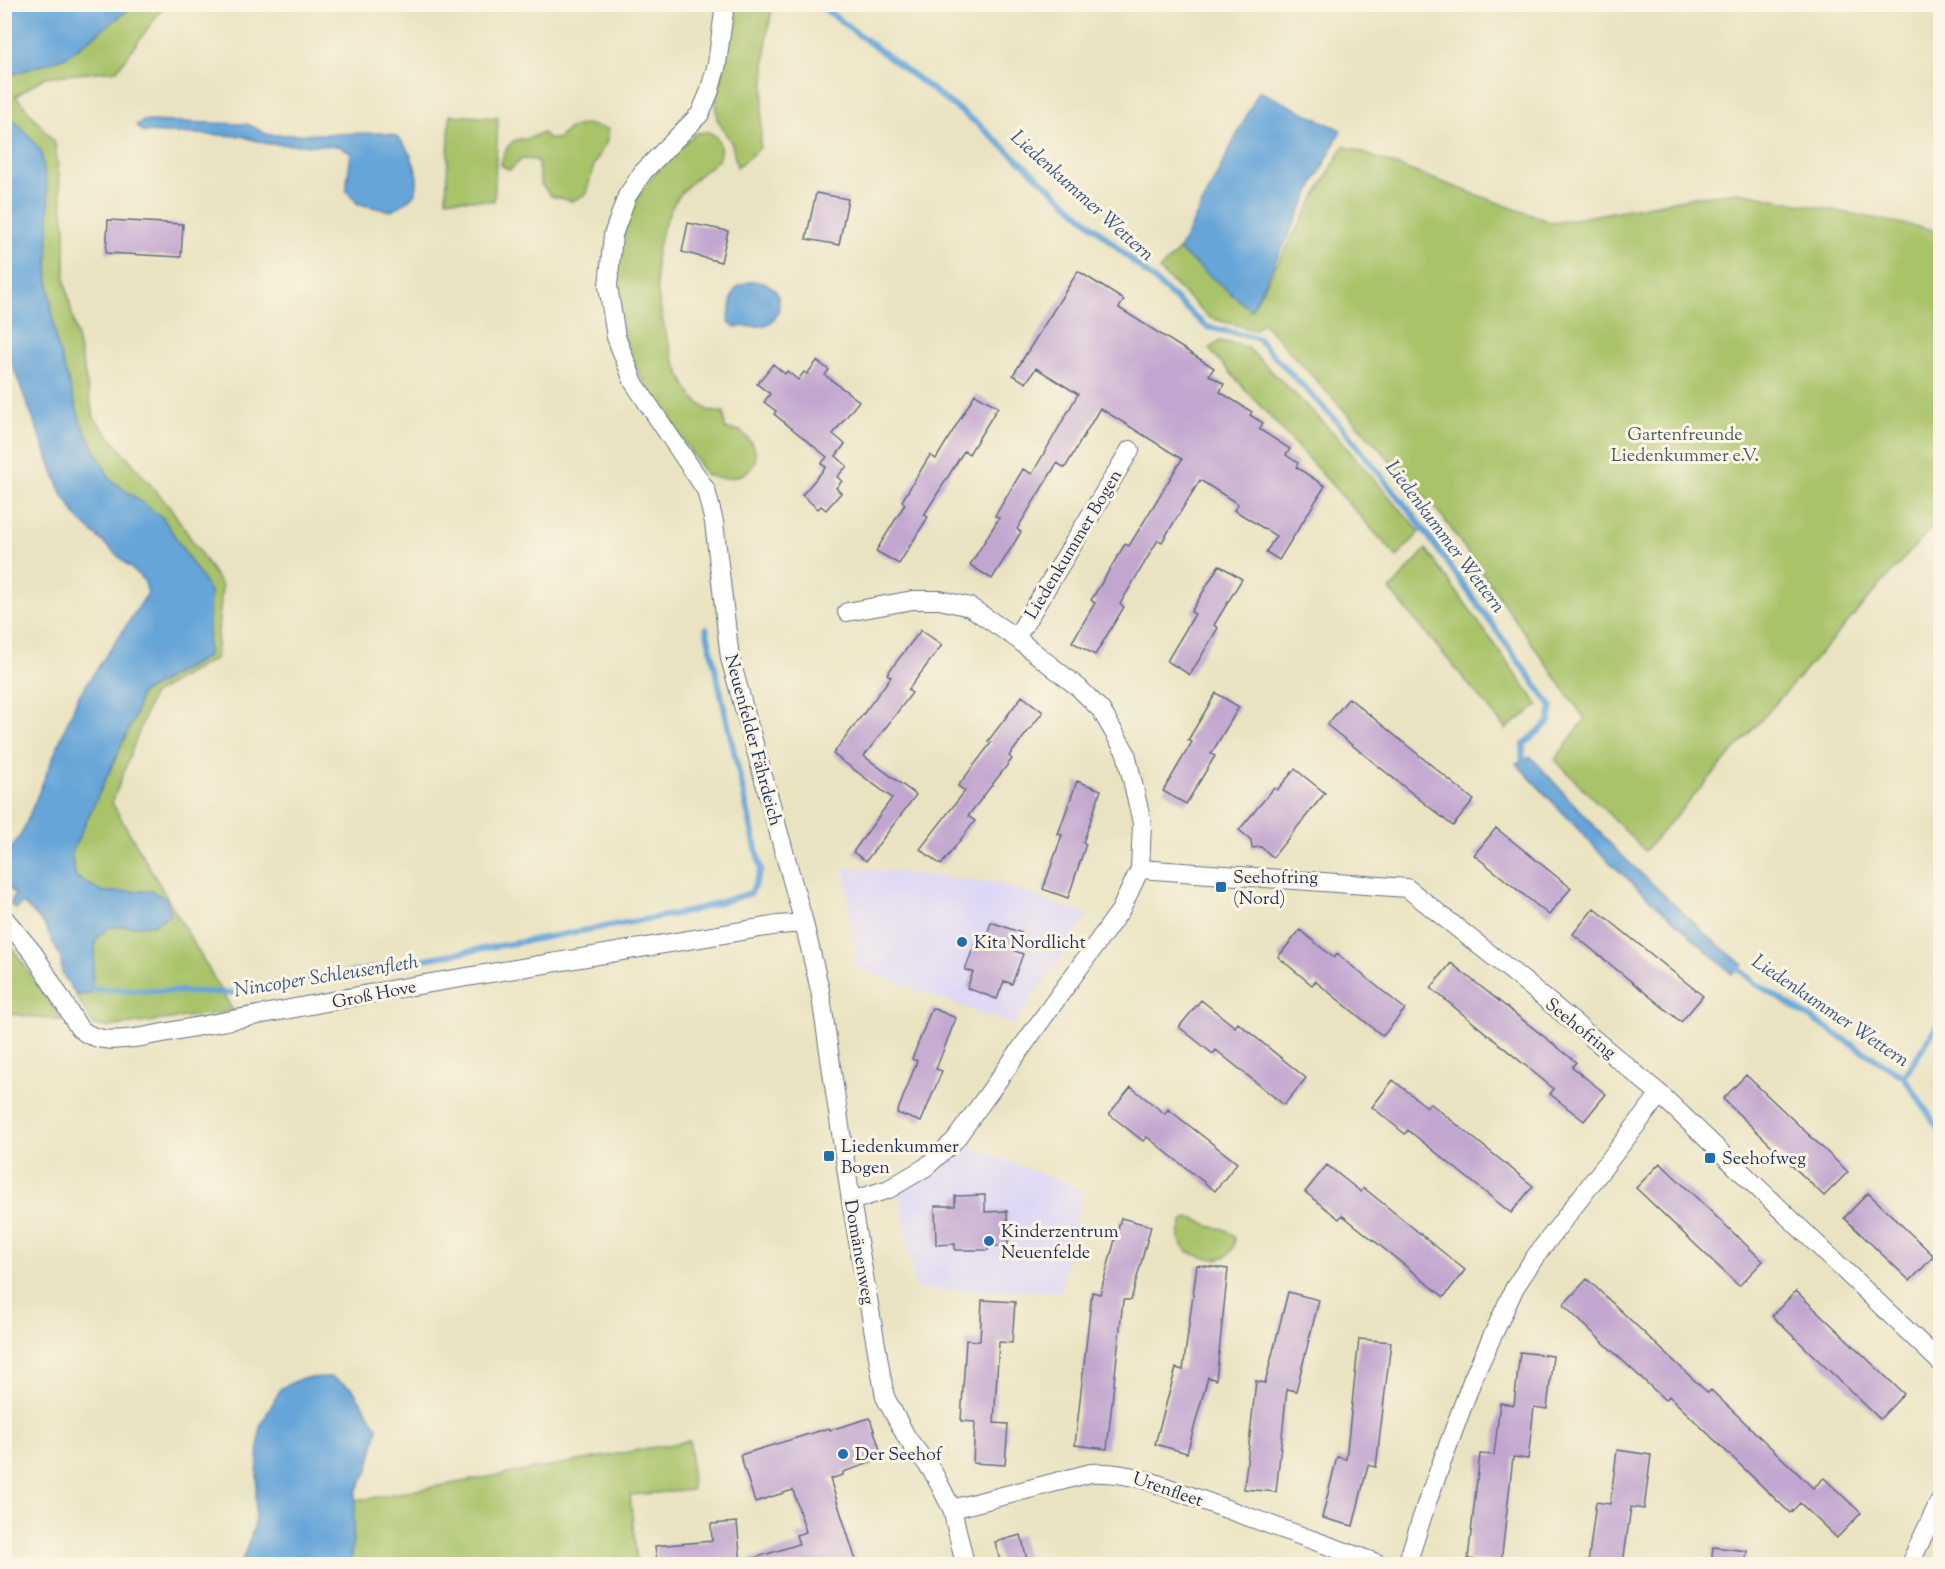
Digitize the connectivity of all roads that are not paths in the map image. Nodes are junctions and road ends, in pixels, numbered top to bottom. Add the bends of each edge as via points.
1 (725, 4) edge
2 (1130, 450) dead end
3 (847, 612) dead end
4 (1016, 638) junction
5 (1140, 869) junction
6 (4, 918) edge
7 (804, 923) junction
8 (1660, 1094) junction
9 (851, 1201) junction
10 (1941, 1362) edge
11 (1941, 1500) edge
12 (952, 1509) junction
13 (965, 1564) edge
14 (1379, 1564) edge
15 (1407, 1564) edge
16 (1910, 1564) edge

1 - 7 street, Neuenfelder Fährdeich via 709,93 700,114 644,172 627,196 613,235 608,286 616,337 634,383 706,490 714,522 730,658
2 - 4 street, Liedenkummer Bogen
3 - 4 street, Liedenkummer Bogen via 913,600 940,600 970,608
4 - 5 street, Liedenkummer Bogen via 1101,710 1126,753 1142,823
5 - 8 street, Seehofring via 1407,888
5 - 9 street, Liedenkummer Bogen via 1120,911 955,1140 926,1167 889,1189
6 - 7 street, Groß Hove via 34,954 79,1028 105,1040 142,1037 395,989
7 - 9 street, Domänenweg via 820,990
8 - 10 street, Seehofring
8 - 15 street via 1515,1287 1473,1378
9 - 12 street, Domänenweg via 885,1397
11 - 16 street
12 - 13 street, Domänenweg
12 - 14 street, Urenfleet via 1091,1473 1129,1474

